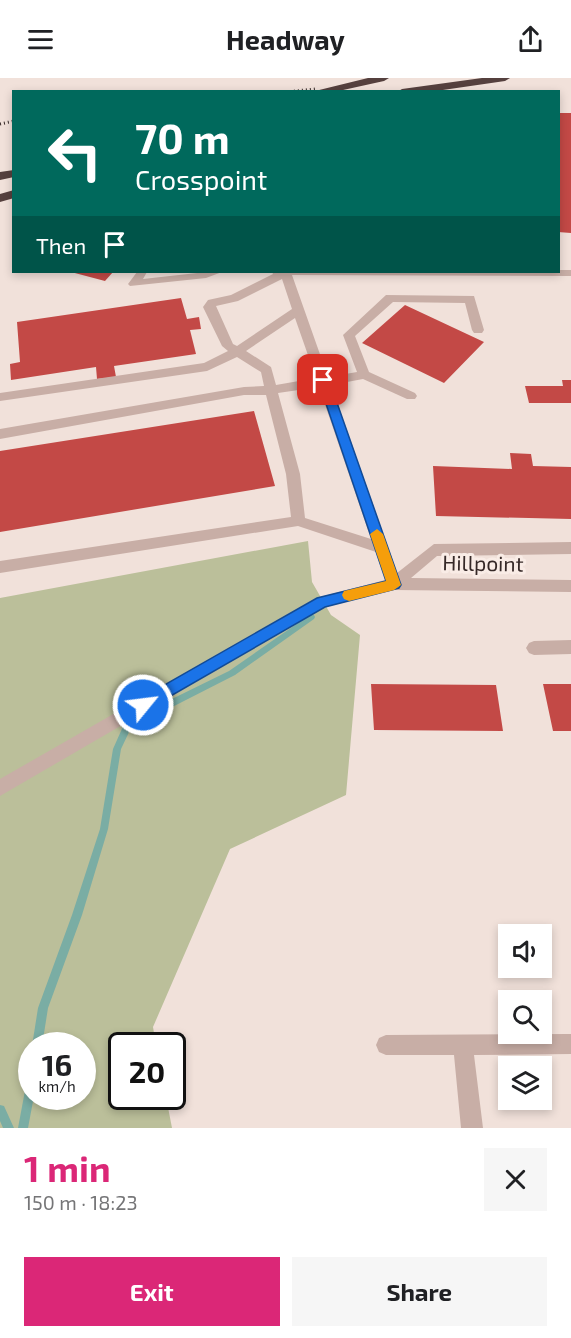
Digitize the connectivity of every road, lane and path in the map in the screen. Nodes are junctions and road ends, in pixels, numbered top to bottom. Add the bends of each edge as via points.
1 (384, 78) edge
2 (505, 78) edge
3 (326, 90) edge
4 (417, 90) edge
5 (141, 273) edge
6 (213, 273) edge
7 (286, 273) edge
8 (299, 310) junction
9 (478, 330) dead end
10 (236, 352) junction
11 (364, 375) junction
12 (323, 380) junction
13 (271, 390) junction
14 (411, 396) dead end
15 (0, 397) edge
16 (0, 434) edge
17 (298, 521) junction
18 (381, 548) junction
19 (571, 548) edge
20 (0, 567) edge
21 (394, 585) junction
22 (571, 586) edge
23 (571, 647) edge
24 (534, 648) dead end
25 (0, 788) edge
26 (463, 1044) junction
27 (571, 1044) edge
28 (386, 1045) dead end
29 (472, 1128) edge

1 - 3 highway
2 - 4 highway
5 - 6 street via 134,284
7 - 8 street
7 - 10 street via 209,307 228,346
8 - 10 street
8 - 12 street
9 - 11 street via 470,299 390,298 349,335
10 - 13 street via 267,370
10 - 15 street via 207,367
11 - 12 street
11 - 14 street
12 - 13 street
12 - 18 street
13 - 16 street via 244,391
13 - 17 street via 293,474
17 - 18 street
17 - 20 street
18 - 21 street
19 - 21 street via 434,550
21 - 22 street, Hillpoint
21 - 25 street via 321,602
23 - 24 street
26 - 27 street
26 - 28 street
26 - 29 street

